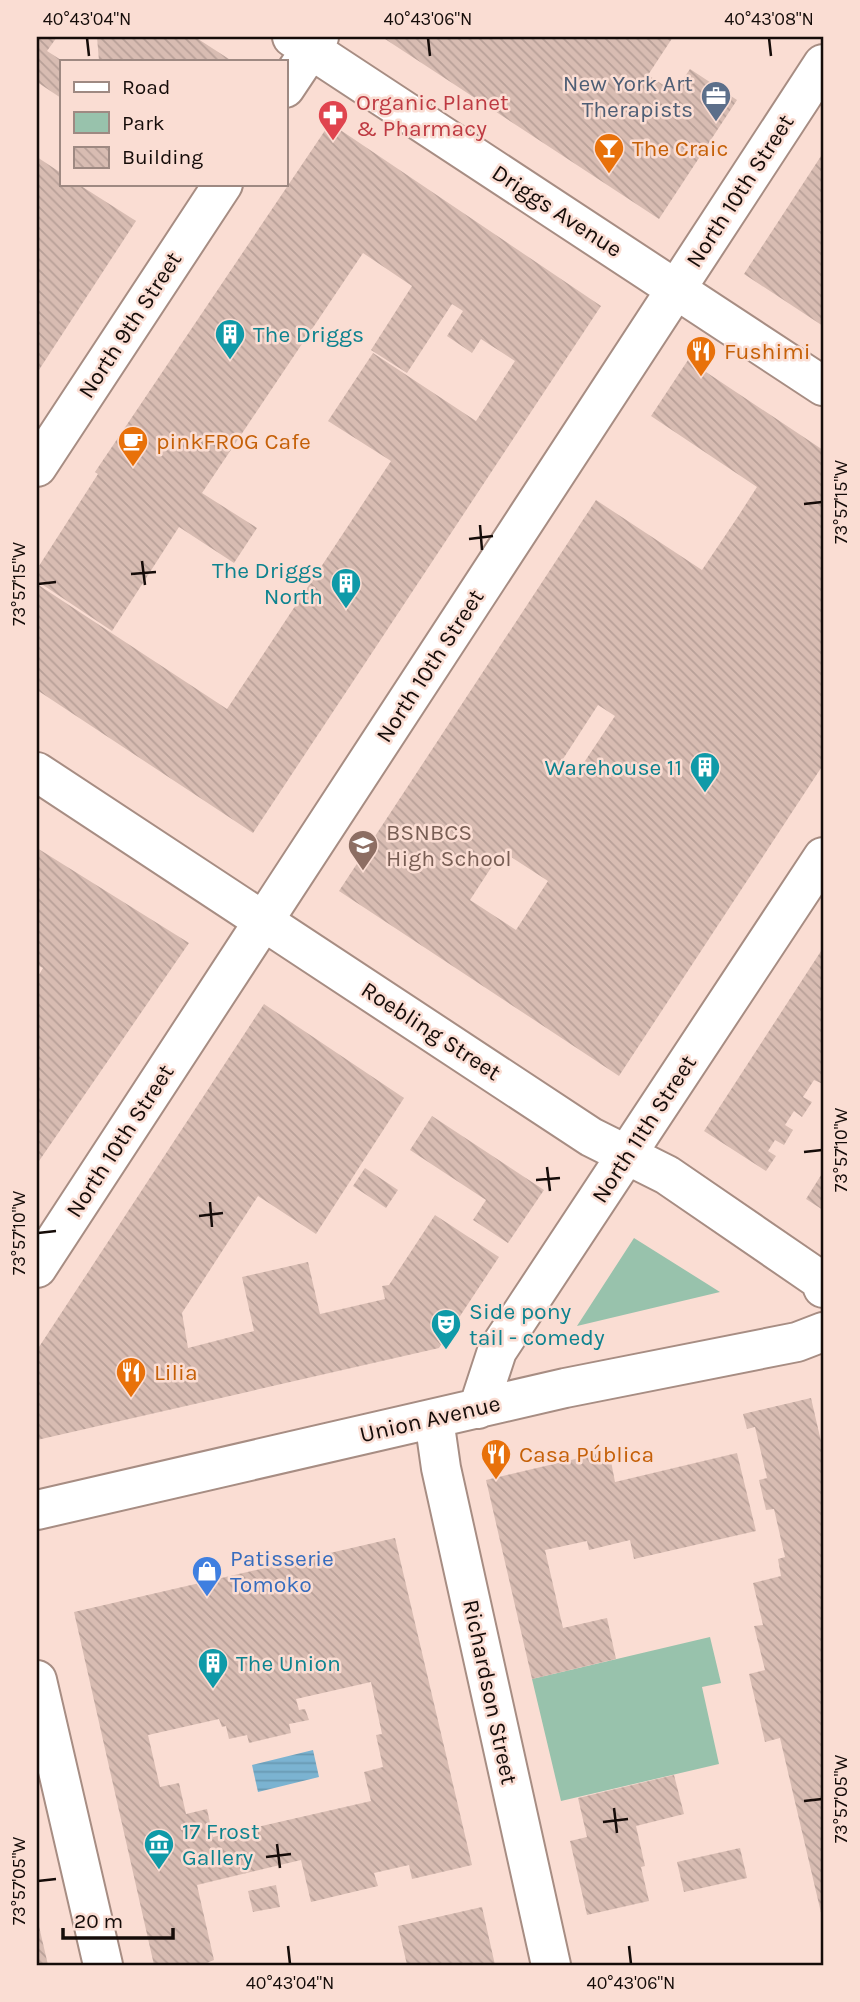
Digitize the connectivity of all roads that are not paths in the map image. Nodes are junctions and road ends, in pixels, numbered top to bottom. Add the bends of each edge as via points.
1 (307, 41) edge
2 (823, 64) edge
3 (287, 84) edge
4 (222, 186) edge
5 (676, 289) junction
6 (823, 386) edge
7 (37, 467) edge
8 (37, 772) edge
9 (823, 857) edge
10 (264, 921) junction
11 (627, 1155) junction
12 (37, 1268) edge
13 (823, 1288) edge
14 (823, 1332) edge
15 (478, 1409) junction
16 (434, 1419) junction
17 (37, 1510) edge
18 (37, 1680) edge
19 (103, 1965) edge
20 (551, 1965) edge

1 - 3 street
1 - 5 street, Driggs Avenue
2 - 5 street, North 10th Street
4 - 7 street, North 9th Street
5 - 6 street, Driggs Avenue
5 - 10 street, North 10th Street
8 - 10 street, Roebling Street
9 - 11 street, North 11th Street
10 - 11 street, Roebling Street via 592,1137
10 - 12 street, North 10th Street
11 - 13 street, Roebling Street via 667,1175 820,1280
11 - 15 street, North 11th Street via 497,1351
14 - 15 street, Union Avenue via 797,1342
15 - 16 street, Union Avenue
16 - 17 street, Union Avenue
16 - 20 street, Richardson Street
18 - 19 street

